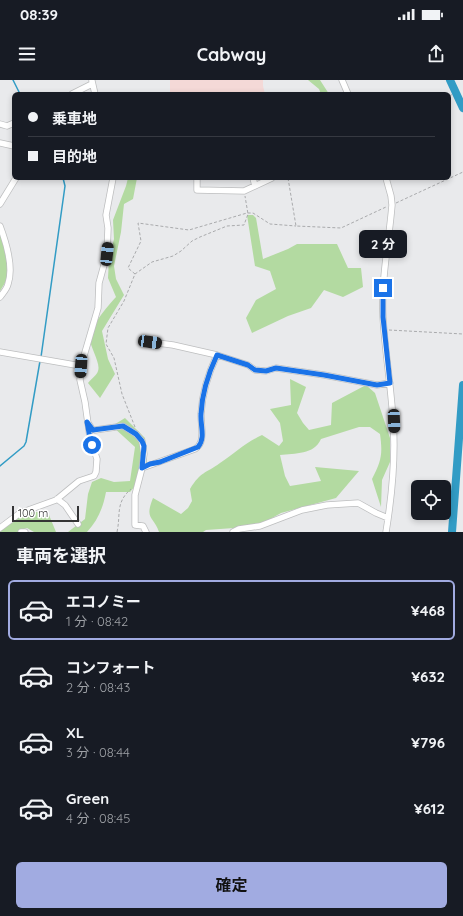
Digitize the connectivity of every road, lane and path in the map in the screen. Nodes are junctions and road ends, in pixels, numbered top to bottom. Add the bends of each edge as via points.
1 (342, 80) edge
2 (92, 84) edge
3 (76, 92) edge
4 (347, 92) edge
5 (0, 124) edge
6 (12, 124) edge
7 (0, 143) edge
8 (12, 146) edge
9 (463, 172) edge
10 (451, 178) edge
11 (15, 180) edge
12 (113, 180) edge
13 (197, 180) edge
14 (254, 180) edge
15 (268, 180) edge
16 (288, 180) edge
17 (387, 180) edge
18 (446, 180) edge
19 (255, 186) junction
20 (244, 191) junction
21 (0, 204) edge
22 (392, 205) junction
23 (247, 213) junction
24 (0, 226) edge
25 (296, 226) junction
26 (135, 274) junction
27 (0, 297) edge
28 (384, 330) junction
29 (463, 334) edge
30 (150, 342) dead end
31 (0, 352) edge
32 (217, 355) junction
33 (81, 366) junction
34 (390, 383) junction
35 (87, 422) junction
36 (138, 436) junction
37 (142, 468) junction
38 (137, 485) junction
39 (57, 499) junction
40 (388, 518) junction
41 (78, 524) dead end
42 (0, 528) edge
43 (21, 532) edge
44 (25, 532) edge
45 (117, 532) edge
46 (146, 532) edge
47 (233, 532) edge
48 (386, 532) edge

1 - 4 street
2 - 3 street
5 - 6 street via 7,126
7 - 8 street
9 - 10 path
11 - 21 street
12 - 33 street via 106,215 107,254 98,283 98,308
13 - 20 street via 197,190
14 - 19 street
15 - 19 street
16 - 25 path
17 - 22 street
18 - 22 path
19 - 20 street
20 - 23 path
22 - 25 path via 341,228
22 - 28 street via 384,277
23 - 25 path via 270,224
23 - 26 path via 244,226 227,226 200,237 173,256 152,262
23 - 26 path via 189,230 138,223 140,241 128,268
24 - 27 street via 8,247 10,277
26 - 36 path via 124,301 108,328 106,344 114,358 122,394
28 - 29 path
28 - 34 street
30 - 32 street
31 - 33 street
32 - 34 street via 248,365 255,370 266,371 276,368 377,385
32 - 37 street via 203,395 202,439 199,445 195,449
33 - 35 street via 80,380
34 - 40 street via 394,453
35 - 36 street via 93,430 123,426
35 - 39 street via 97,459 96,472 94,476 79,481
36 - 37 street via 144,446
37 - 38 street
38 - 45 path via 127,493 120,504
38 - 46 street via 135,525 143,526
39 - 41 street via 65,505
39 - 42 street via 20,513
40 - 47 street via 358,503 327,505 302,510 260,526
40 - 48 street
43 - 44 street

